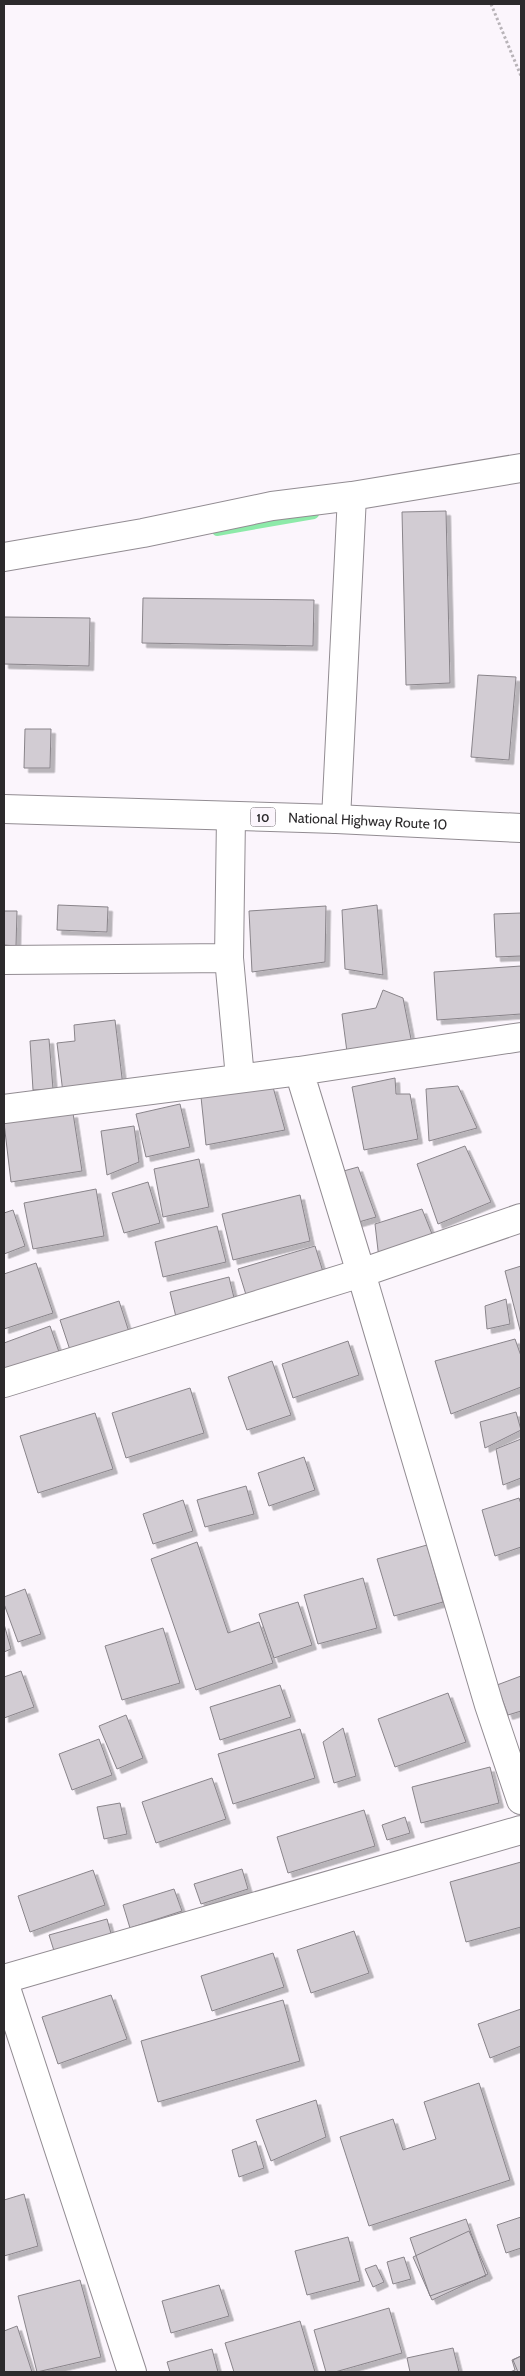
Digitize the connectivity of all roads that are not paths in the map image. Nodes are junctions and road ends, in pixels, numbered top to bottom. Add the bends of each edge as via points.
1 (521, 468) edge
2 (352, 496) junction
3 (4, 557) edge
4 (4, 809) edge
5 (231, 816) junction
6 (336, 819) junction
7 (521, 828) edge
8 (229, 958) junction
9 (4, 960) edge
10 (521, 1037) edge
11 (299, 1071) junction
12 (240, 1078) junction
13 (4, 1109) edge
14 (521, 1218) edge
15 (361, 1273) junction
16 (4, 1383) edge
17 (521, 1800) edge
18 (521, 1830) edge
19 (4, 1980) edge
20 (132, 2372) edge

1 - 2 main road
2 - 3 main road via 272,506
2 - 6 main road
4 - 5 main road, National Highway Route 10 / 10
5 - 6 main road, National Highway Route 10 / 10
5 - 8 main road
6 - 7 main road, National Highway Route 10 / 10
8 - 9 main road
8 - 12 main road
10 - 11 main road
11 - 12 main road
11 - 15 main road
12 - 13 main road
14 - 15 main road
15 - 16 main road
15 - 17 main road via 489,1705
18 - 19 main road
19 - 20 main road

